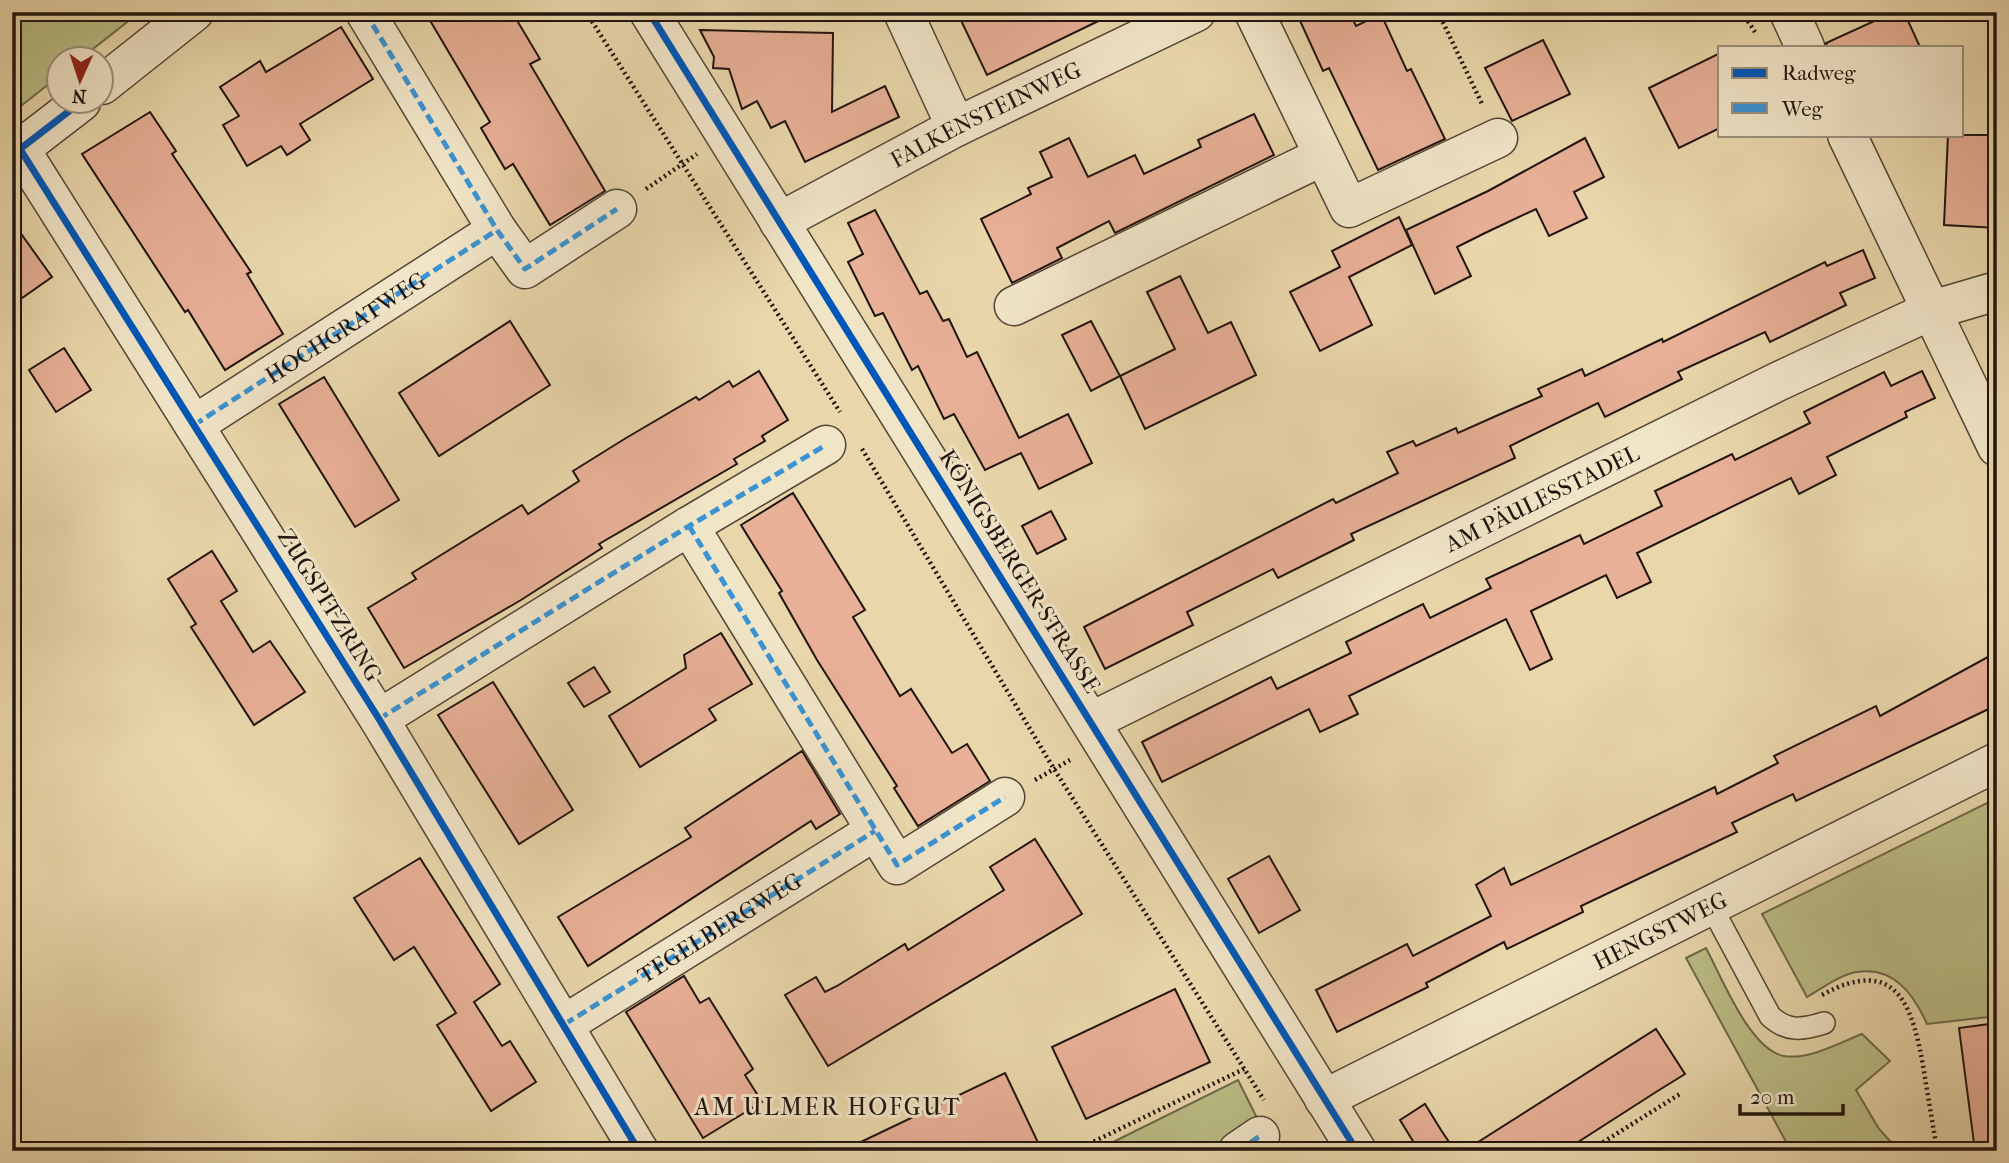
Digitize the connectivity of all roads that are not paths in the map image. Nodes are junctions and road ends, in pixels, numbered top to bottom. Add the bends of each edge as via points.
1 (365, 12) edge
2 (649, 12) edge
3 (903, 12) edge
4 (1196, 12) edge
5 (1254, 12) edge
6 (1789, 12) edge
7 (187, 14) edge
8 (1805, 46) edge
9 (116, 73) edge
10 (61, 116) edge
11 (956, 127) junction
12 (1847, 136) edge
13 (1498, 138) road end
14 (16, 148) edge
15 (1323, 156) junction
16 (617, 209) road end
17 (779, 222) junction
18 (497, 230) junction
19 (1997, 291) edge
20 (1014, 306) dead end
21 (1932, 310) junction
22 (194, 425) junction
23 (842, 435) road end
24 (1997, 447) edge
25 (689, 526) junction
26 (379, 719) junction
27 (1097, 730) junction
28 (1997, 762) edge
29 (1005, 797) road end
30 (875, 831) junction
31 (1711, 906) junction
32 (1824, 1023) dead end
33 (565, 1024) junction
34 (1324, 1099) junction
35 (639, 1151) edge
36 (1357, 1151) edge

1 - 18 street
2 - 17 street, KÖNIGSBERGER STRASSE
3 - 11 street
4 - 11 street, FALKENSTEINWEG
5 - 15 street
6 - 8 street
7 - 9 street
10 - 14 street, ZUGSPITZRING
11 - 17 street, FALKENSTEINWEG
12 - 21 street
13 - 15 street via 1349,208
14 - 22 street, ZUGSPITZRING
15 - 20 street
16 - 18 street via 525,269
17 - 27 street, KÖNIGSBERGER STRASSE
18 - 22 street, HOCHGRATWEG
19 - 21 street, AM PÄULESSTADEL
21 - 24 street
21 - 27 street, AM PÄULESSTADEL via 1607,465
22 - 26 street, ZUGSPITZRING
23 - 25 street
25 - 26 street
25 - 30 street
26 - 33 street, ZUGSPITZRING
27 - 34 street, KÖNIGSBERGER STRASSE
28 - 31 street, HENGSTWEG
29 - 30 street via 897,865
30 - 33 street, TEGELBERGWEG
31 - 32 lane via 1770,1016 1792,1030
31 - 34 street, HENGSTWEG
33 - 35 street, ZUGSPITZRING
34 - 36 street, KÖNIGSBERGER STRASSE

